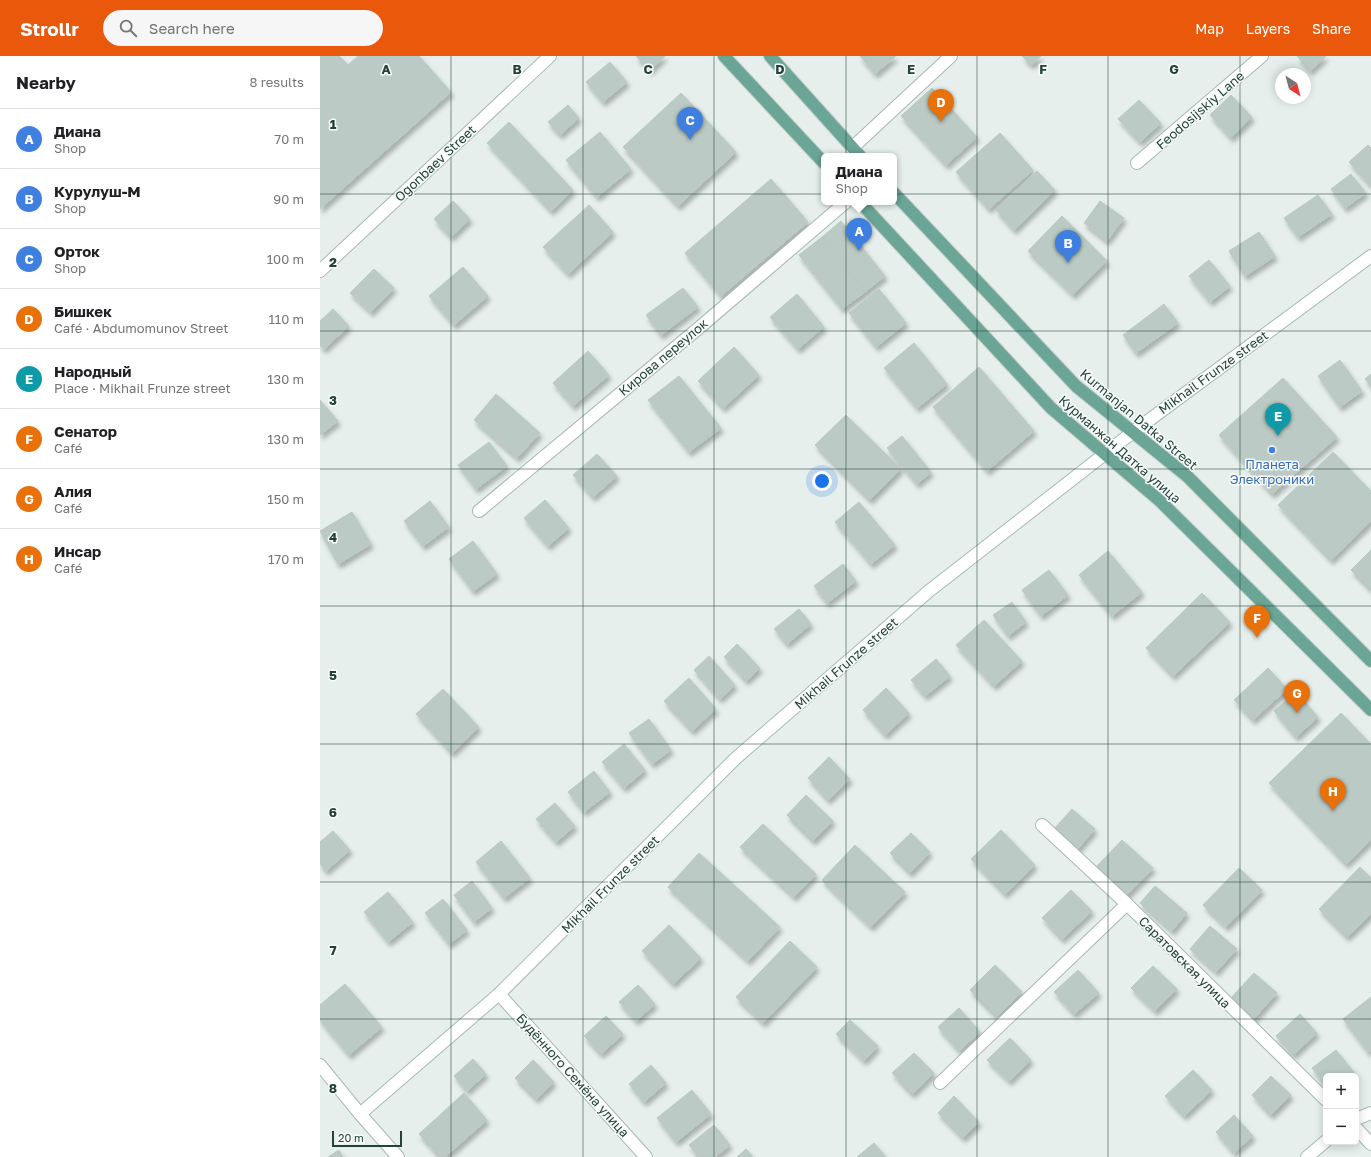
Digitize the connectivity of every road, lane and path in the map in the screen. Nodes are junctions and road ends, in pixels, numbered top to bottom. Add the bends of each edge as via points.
1 (550, 56) edge
2 (724, 56) edge
3 (770, 56) edge
4 (951, 56) edge
5 (1262, 56) edge
6 (856, 152) edge
7 (821, 161) edge
8 (1137, 164) dead end
9 (897, 196) edge
10 (842, 205) edge
11 (863, 205) edge
12 (1371, 256) edge
13 (320, 271) edge
14 (1133, 432) junction
15 (1105, 454) junction
16 (479, 511) dead end
17 (1371, 661) edge
18 (1371, 710) edge
19 (1042, 825) dead end
20 (1127, 904) junction
21 (499, 994) junction
22 (320, 1065) edge
23 (940, 1083) dead end
24 (1323, 1097) edge
25 (1371, 1113) edge
26 (360, 1114) junction
27 (1359, 1118) edge
28 (1359, 1131) edge
29 (1323, 1144) edge
30 (1371, 1144) edge
31 (398, 1157) edge
32 (646, 1157) edge
33 (1307, 1157) edge

1 - 13 street, Ogonbaev Street
2 - 7 main road
3 - 6 main road
4 - 6 street
5 - 8 street, Feodosijskiy Lane
9 - 14 main road, Kurmanjan Datka Street via 1076,386
10 - 16 street, Кирова переулок
11 - 15 main road, Курманжан Датка улица via 1051,408
12 - 14 street, Mikhail Frunze street
14 - 15 street, Mikhail Frunze street
14 - 17 main road, Kurmanjan Datka Street via 1187,476
15 - 18 main road, Курманжан Датка улица via 1160,501
15 - 21 street, Mikhail Frunze street via 929,591 736,758
19 - 20 street, Саратовская улица
20 - 23 street
20 - 24 street, Саратовская улица
21 - 26 street, Mikhail Frunze street
21 - 32 street, Будённого Семёна улица
22 - 26 street
25 - 27 street
26 - 31 street
28 - 30 street
29 - 33 street

